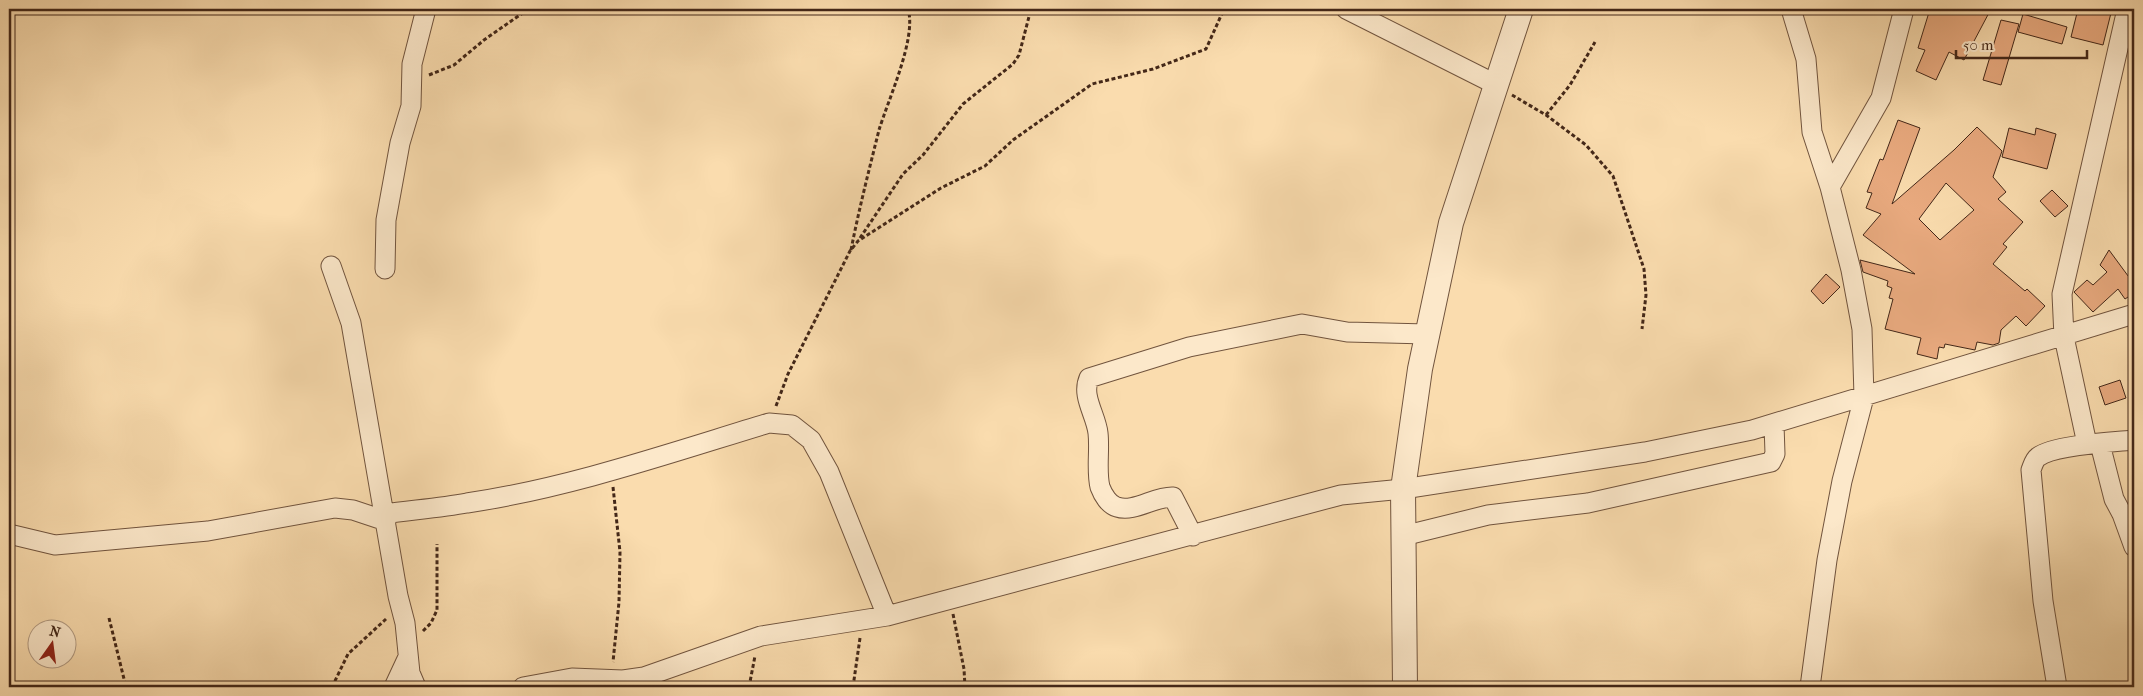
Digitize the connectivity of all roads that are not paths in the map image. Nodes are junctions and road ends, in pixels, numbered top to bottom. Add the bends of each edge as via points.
1 (426, 9) edge
2 (1346, 9) edge
3 (1521, 9) edge
4 (1791, 9) edge
5 (1904, 9) edge
6 (2127, 9) edge
7 (1497, 85) junction
8 (1830, 188) junction
9 (331, 266) dead end
10 (385, 269) dead end
11 (2134, 314) edge
12 (1427, 334) junction
13 (2064, 337) junction
14 (1864, 397) junction
15 (1774, 424) junction
16 (2134, 440) edge
17 (2094, 444) junction
18 (1403, 489) junction
19 (385, 518) junction
20 (9, 534) edge
21 (1193, 536) junction
22 (1403, 536) junction
23 (2134, 547) edge
24 (887, 616) junction
25 (408, 651) junction
26 (394, 687) edge
27 (416, 687) edge
28 (523, 687) edge
29 (1405, 687) edge
30 (1810, 687) edge
31 (2057, 687) edge

1 - 10 street via 414,56 411,106 400,143 386,220
2 - 7 street
3 - 7 street
4 - 8 street via 1806,59 1812,132
5 - 8 street via 1881,98
6 - 13 street via 2062,294
7 - 12 street via 1452,223
8 - 14 street via 1860,316
9 - 19 street via 351,324
11 - 13 street
12 - 18 street
12 - 21 street via 1347,332 1302,324 1189,347 1089,378 1086,391 1098,432 1100,487 1109,503 1117,508 1128,507 1173,497
13 - 14 street
13 - 17 street
14 - 15 street
14 - 30 street via 1842,481 1827,560
15 - 18 street via 1645,452
15 - 22 street via 1775,454 1771,462 1588,503 1488,515
16 - 17 street
17 - 23 street
17 - 31 street via 2044,453 2034,461 2031,470 2043,601
18 - 21 street via 1341,496
18 - 22 street
19 - 20 street via 335,508 208,531 55,545
19 - 24 street via 611,471 769,423 792,425 811,440 829,472
19 - 25 street
21 - 24 street
22 - 29 street
24 - 28 street via 760,636 644,677 623,680 572,678
25 - 26 street
25 - 27 street

